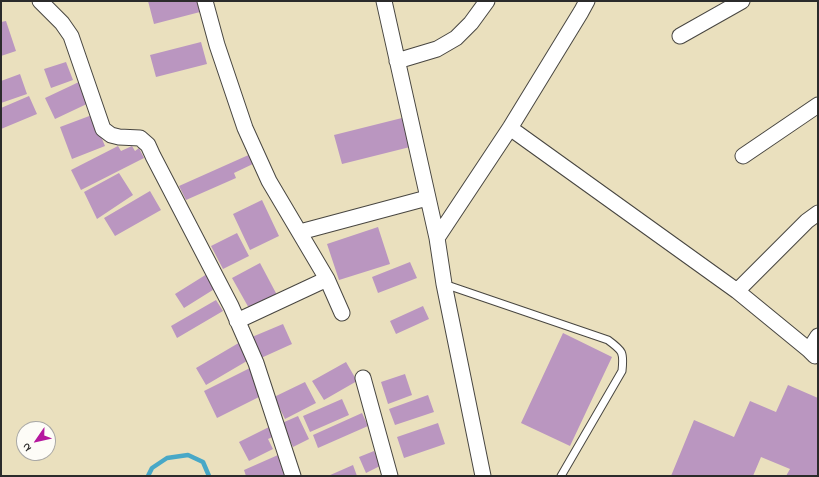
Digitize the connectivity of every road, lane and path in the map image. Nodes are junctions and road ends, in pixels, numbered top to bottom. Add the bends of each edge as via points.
1 (40, 1) edge
2 (205, 1) edge
3 (384, 1) edge
4 (487, 1) edge
5 (587, 1) edge
6 (740, 1) edge
7 (680, 36) dead end
8 (397, 61) junction
9 (818, 106) edge
10 (510, 128) junction
11 (743, 156) dead end
12 (427, 198) junction
13 (818, 212) edge
14 (300, 232) junction
15 (436, 238) junction
16 (327, 279) junction
17 (444, 284) junction
18 (737, 291) junction
19 (342, 314) dead end
20 (237, 321) junction
21 (818, 336) edge
22 (815, 353) edge
23 (363, 378) dead end
24 (292, 476) edge
25 (390, 476) edge
26 (483, 476) edge
27 (561, 476) edge

1 - 20 street via 72,36 103,129 119,137 140,138 148,145
2 - 14 street via 217,46 245,128 269,181
3 - 8 street
4 - 8 street via 471,24 456,38 437,49
5 - 10 street
6 - 7 street
8 - 12 street
9 - 11 street
10 - 15 street
10 - 18 street
12 - 14 street
12 - 15 street
13 - 18 street
14 - 16 street
15 - 17 street
16 - 19 street
16 - 20 street
17 - 26 street
17 - 27 lane via 608,340 619,348 624,358 622,371
18 - 22 street
20 - 24 street via 256,363
21 - 22 street
23 - 25 street

